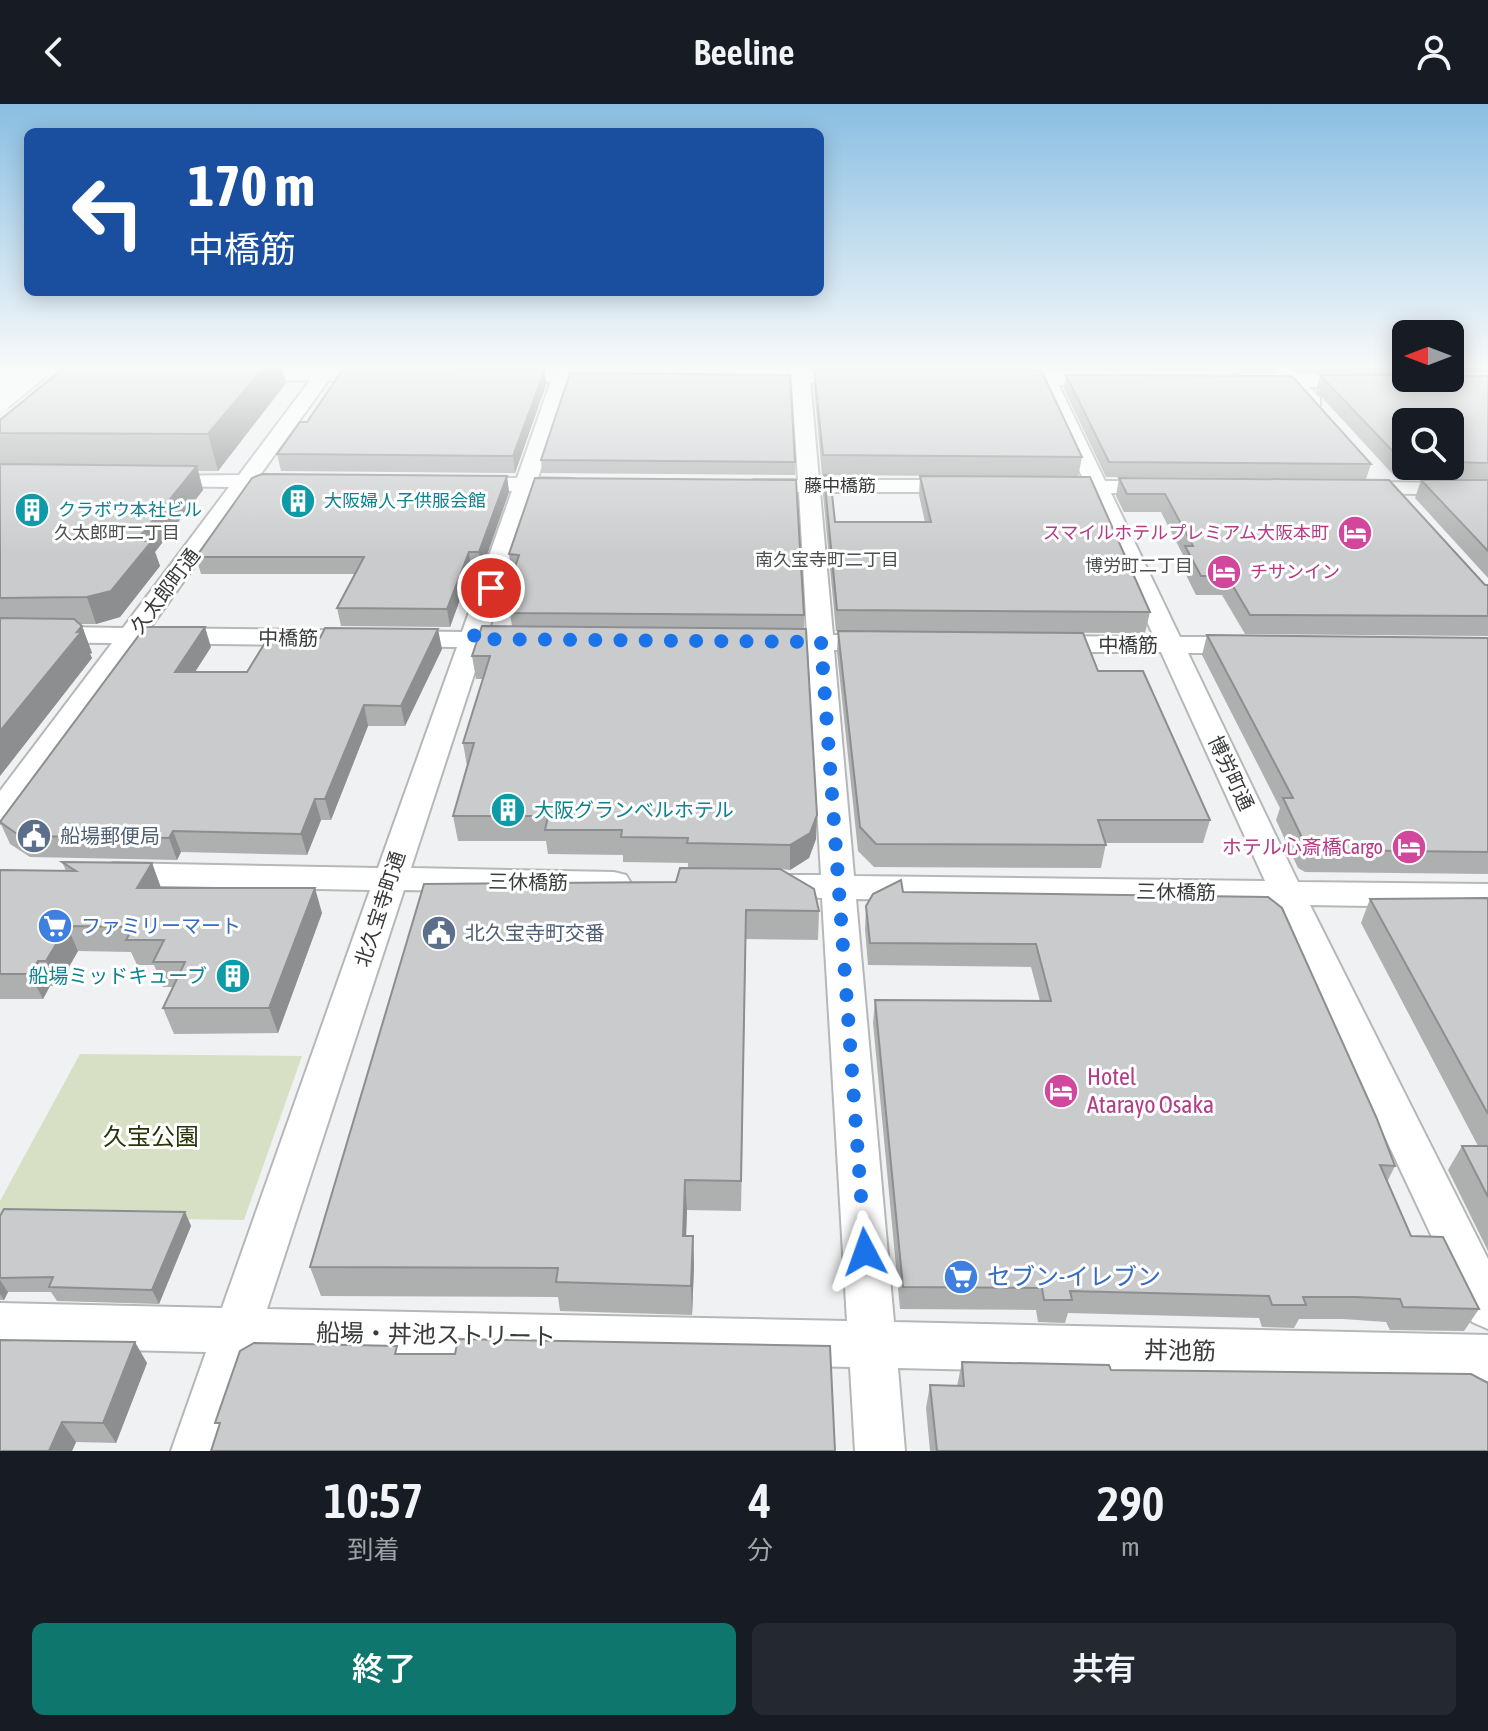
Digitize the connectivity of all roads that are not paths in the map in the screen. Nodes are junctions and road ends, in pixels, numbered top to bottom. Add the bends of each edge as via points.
1 (284, 430) edge
2 (544, 430) edge
3 (804, 430) edge
4 (1071, 430) edge
5 (1371, 467) edge
6 (139, 480) edge
7 (247, 481) junction
8 (309, 482) edge
9 (448, 484) edge
10 (526, 485) junction
11 (588, 485) edge
12 (728, 486) edge
13 (808, 486) junction
14 (977, 487) edge
15 (1037, 487) edge
16 (1098, 487) junction
17 (1175, 487) edge
18 (1329, 488) edge
19 (1391, 488) junction
20 (1488, 489) edge
21 (1410, 510) edge
22 (0, 634) edge
23 (131, 636) junction
24 (473, 639) junction
25 (550, 640) edge
26 (736, 642) edge
27 (821, 642) junction
28 (905, 643) edge
29 (1016, 644) edge
30 (1170, 645) junction
31 (1266, 645) edge
32 (0, 813) edge
33 (79, 873) edge
34 (390, 879) junction
35 (639, 884) edge
36 (735, 886) edge
37 (838, 887) junction
38 (1287, 893) junction
39 (1488, 896) edge
40 (1488, 1307) edge
41 (0, 1325) edge
42 (237, 1331) junction
43 (871, 1345) junction
44 (1488, 1358) edge
45 (196, 1451) edge
46 (880, 1451) edge

1 - 7 street, 久太郎町通
2 - 10 street, 北久宝寺町通
3 - 13 street
4 - 16 street, 博労町通
5 - 19 street
6 - 7 street
7 - 8 street
7 - 23 street, 久太郎町通
9 - 10 street
10 - 11 street
10 - 24 street, 北久宝寺町通
12 - 13 street, 藤中橋筋
13 - 14 street, 藤中橋筋
13 - 27 street
15 - 16 street
16 - 17 street
16 - 30 street, 博労町通
18 - 19 street
19 - 20 street
19 - 21 street
22 - 23 street, 中橋筋
23 - 24 street, 中橋筋
23 - 32 street, 久太郎町通
24 - 25 street, 中橋筋
24 - 34 street, 北久宝寺町通
26 - 27 street
27 - 28 street
27 - 37 street
29 - 30 street, 中橋筋
30 - 31 street, 中橋筋
30 - 38 street, 博労町通
33 - 34 street, 三休橋筋
34 - 35 street, 三休橋筋
34 - 42 street, 北久宝寺町通
36 - 37 street, 三休橋筋
37 - 38 street, 三休橋筋
37 - 43 street
38 - 39 street, 三休橋筋
38 - 40 street, 博労町通
41 - 42 street, 船場・丼池ストリート
42 - 43 street, 船場・丼池ストリート
42 - 45 street, 北久宝寺町通
43 - 44 street, 丼池筋
43 - 46 street

